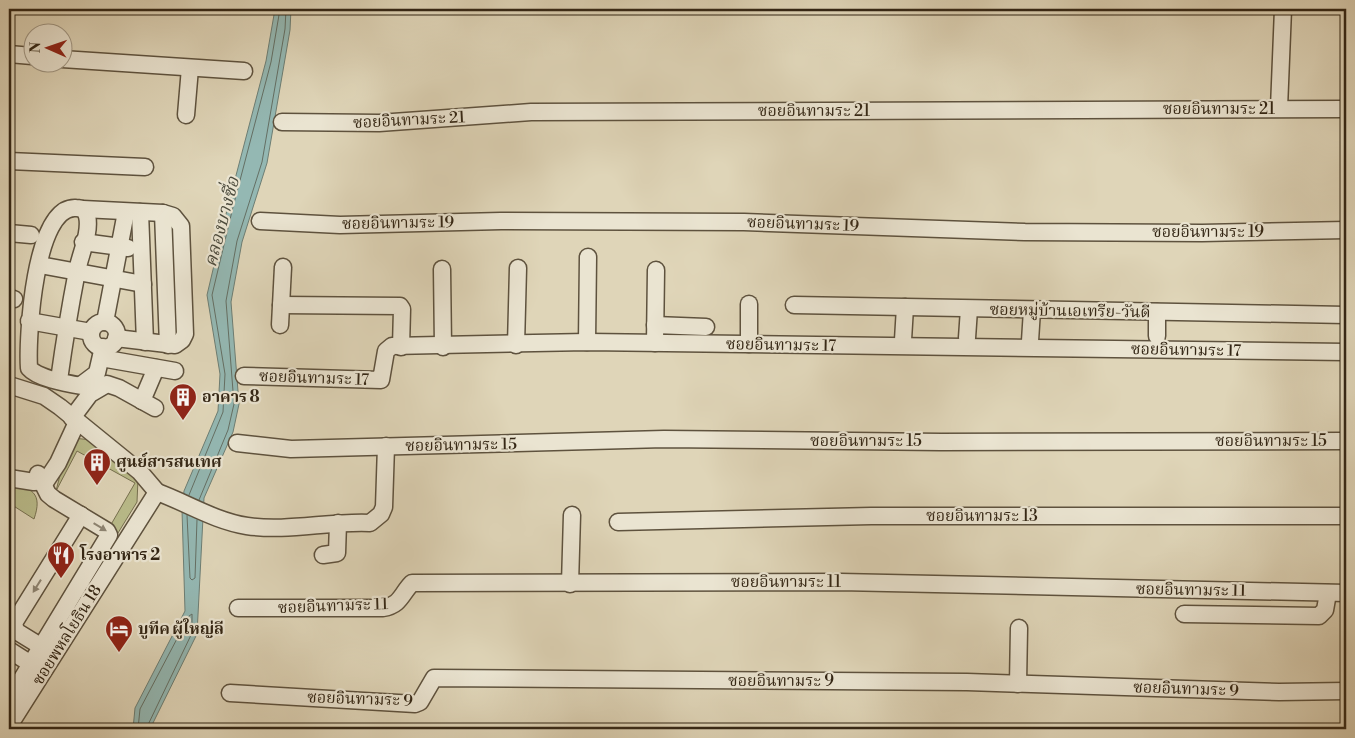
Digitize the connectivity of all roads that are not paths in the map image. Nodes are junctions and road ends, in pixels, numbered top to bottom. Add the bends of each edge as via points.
1 (1283, 9) edge
2 (9, 54) edge
3 (22, 55) edge
4 (72, 60) edge
5 (190, 68) junction
6 (244, 72) dead end
7 (1280, 108) junction
8 (1346, 109) edge
9 (186, 115) dead end
10 (282, 122) dead end
11 (9, 161) edge
12 (145, 166) dead end
13 (83, 209) junction
14 (133, 212) junction
15 (260, 221) dead end
16 (1346, 230) edge
17 (9, 233) edge
18 (31, 235) dead end
19 (83, 242) junction
20 (119, 247) junction
21 (142, 250) junction
22 (588, 257) dead end
23 (40, 265) junction
24 (283, 267) dead end
25 (518, 268) dead end
26 (442, 269) dead end
27 (656, 270) dead end
28 (77, 272) junction
29 (113, 278) junction
30 (143, 284) junction
31 (749, 304) dead end
32 (281, 305) junction
33 (794, 305) dead end
34 (905, 308) junction
35 (968, 309) junction
36 (1032, 310) junction
37 (1157, 312) junction
38 (1346, 315) edge
39 (30, 321) junction
40 (105, 322) junction
41 (280, 325) dead end
42 (655, 325) junction
43 (706, 326) dead end
44 (67, 328) junction
45 (92, 332) junction
46 (1157, 336) dead end
47 (966, 338) dead end
48 (903, 340) dead end
49 (1030, 341) dead end
50 (145, 342) junction
51 (587, 342) junction
52 (655, 343) junction
53 (749, 344) junction
54 (516, 345) junction
55 (401, 346) junction
56 (443, 347) junction
57 (107, 348) junction
58 (1346, 352) edge
59 (156, 368) junction
60 (175, 371) dead end
61 (244, 376) dead end
62 (59, 380) junction
63 (9, 385) edge
64 (81, 385) junction
65 (97, 389) junction
66 (72, 418) junction
67 (1346, 440) edge
68 (237, 443) dead end
69 (386, 446) junction
70 (9, 474) edge
71 (9, 478) edge
72 (40, 478) junction
73 (157, 492) junction
74 (81, 515) junction
75 (572, 515) dead end
76 (1346, 516) edge
77 (618, 522) dead end
78 (338, 523) junction
79 (323, 555) dead end
80 (570, 584) junction
81 (1328, 592) junction
82 (1346, 593) edge
83 (238, 608) dead end
84 (1184, 614) dead end
85 (1019, 628) dead end
86 (11, 631) edge
87 (42, 646) junction
88 (9, 650) edge
89 (31, 664) junction
90 (1018, 684) junction
91 (1346, 692) edge
92 (230, 693) dead end
93 (9, 700) edge
94 (9, 726) edge

1 - 7 street
2 - 3 street
4 - 5 street
5 - 6 street
5 - 9 street
7 - 8 street, ซอยอินทามระ 21
7 - 10 street, ซอยอินทามระ 21 via 531,112 379,123
11 - 12 street
13 - 14 street
13 - 19 street via 88,224
13 - 23 street via 70,208 56,217 50,225
14 - 20 street
14 - 21 street
14 - 50 street via 163,213 173,216 181,226 185,334 175,345
15 - 16 street, ซอยอินทามระ 19 via 340,225 501,221 744,222 1025,232
17 - 18 street
19 - 20 street
19 - 28 street
20 - 21 street
20 - 29 street
21 - 30 street
22 - 51 street
23 - 28 street
23 - 39 street
24 - 32 street
25 - 54 street
26 - 56 street
27 - 42 street
28 - 29 street
28 - 44 street
29 - 30 street
29 - 40 street
30 - 50 street
31 - 53 street
32 - 41 street
32 - 55 street via 400,306
33 - 34 street, ซอยหมู่บ้านเอเทรีย-วันดี
34 - 35 street, ซอยหมู่บ้านเอเทรีย-วันดี
34 - 48 street
35 - 36 street, ซอยหมู่บ้านเอเทรีย-วันดี
35 - 47 street
36 - 37 street, ซอยหมู่บ้านเอเทรีย-วันดี
36 - 49 street
37 - 38 street, ซอยหมู่บ้านเอเทรีย-วันดี
37 - 46 street
39 - 44 street
39 - 62 street via 29,368 34,374
40 - 45 street via 97,324
40 - 57 street via 115,329
42 - 43 street
42 - 52 street
44 - 45 street
44 - 62 street
45 - 57 street via 93,341
50 - 57 street
51 - 52 street, ซอยอินทามระ 17
51 - 54 street, ซอยอินทามระ 17
52 - 53 street, ซอยอินทามระ 17
53 - 58 street, ซอยอินทามระ 17
54 - 56 street, ซอยอินทามระ 17
55 - 56 street, ซอยอินทามระ 17
55 - 61 street, ซอยอินทามระ 17 via 392,346 386,351 381,380
57 - 59 street
57 - 64 street via 97,373
59 - 60 street
59 - 65 street via 149,404 107,384
62 - 64 street
63 - 66 street via 44,396
64 - 65 street
65 - 66 street
66 - 72 street
66 - 73 street via 140,472
67 - 69 street, ซอยอินทามระ 15 via 931,442 664,439
68 - 69 street, ซอยอินทามระ 15 via 291,449
69 - 78 street, ซอยอินทามระ 15 via 381,514 370,522
70 - 72 street
71 - 72 street
72 - 74 street via 48,494
73 - 78 street, ซอยอินทามระ 15 via 213,517 245,525 266,528
73 - 94 street, ซอยพหลโยธิน 18 via 67,643
74 -> 86 street
74 -> 87 street via 109,535
75 - 80 street
76 - 77 street, ซอยอินทามระ 13 via 871,516
78 - 79 street via 336,553
80 - 81 street, ซอยอินทามระ 11 via 840,582
80 - 83 street, ซอยอินทามระ 11 via 412,583 402,600 383,608
81 - 82 street, ซอยอินทามระ 11
81 - 84 street via 1325,610 1319,616
85 - 90 street
86 - 87 street
87 - 89 street
88 - 89 street
89 - 93 street
90 - 91 street, ซอยอินทามระ 9
90 - 92 street, ซอยอินทามระ 9 via 434,678 420,702 415,704

